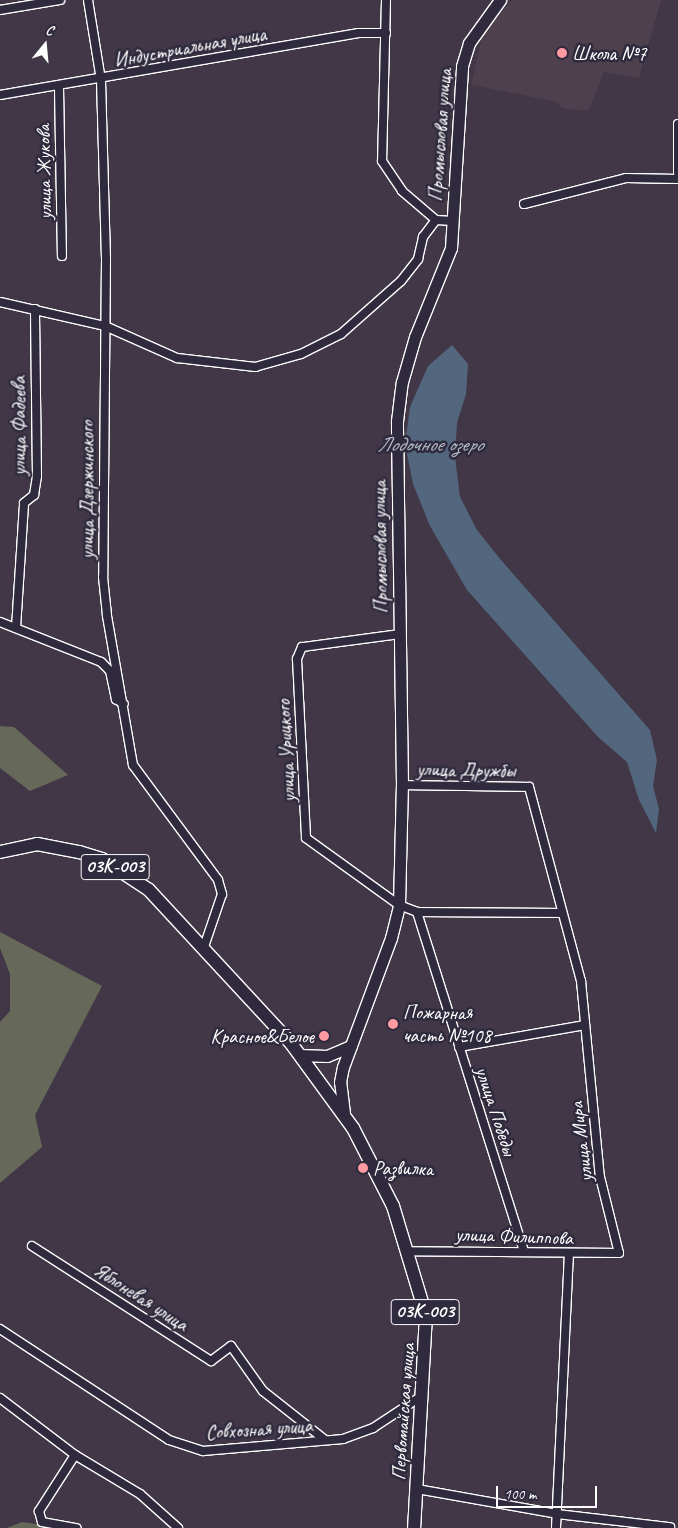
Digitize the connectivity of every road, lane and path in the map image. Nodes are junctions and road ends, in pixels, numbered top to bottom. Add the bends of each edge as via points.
1 (60, 0) edge
2 (88, 0) edge
3 (386, 0) edge
4 (500, 0) edge
5 (0, 10) edge
6 (386, 33) junction
7 (101, 80) junction
8 (59, 88) junction
9 (0, 95) edge
10 (678, 124) edge
11 (678, 173) edge
12 (678, 179) edge
13 (524, 204) dead end
14 (436, 220) junction
15 (453, 220) junction
16 (62, 256) dead end
17 (0, 302) edge
18 (35, 309) junction
19 (105, 326) junction
20 (0, 622) edge
21 (16, 628) junction
22 (400, 634) junction
23 (124, 704) junction
24 (402, 785) junction
25 (529, 787) joint
26 (0, 852) edge
27 (399, 905) junction
28 (417, 912) junction
29 (562, 913) junction
30 (204, 947) junction
31 (586, 1025) junction
32 (351, 1046) junction
33 (459, 1047) junction
34 (300, 1055) junction
35 (344, 1113) junction
36 (32, 1246) dead end
37 (409, 1251) junction
38 (524, 1251) junction
39 (618, 1253) joint
40 (569, 1255) junction
41 (0, 1329) edge
42 (423, 1395) junction
43 (0, 1398) edge
44 (325, 1440) junction
45 (75, 1455) junction
46 (417, 1489) junction
47 (557, 1514) junction
48 (670, 1527) edge
49 (76, 1528) edge
50 (178, 1528) edge
51 (414, 1528) edge
52 (556, 1528) edge

1 - 5 street
2 - 7 street, улица Дзержинского
3 - 6 street
4 - 15 main road, Промысловая улица via 468,43 462,66
6 - 7 street, Индустриальная улица via 359,33
6 - 14 street via 380,137 382,161 402,191
7 - 8 street, Индустриальная улица
7 - 19 street, улица Дзержинского
8 - 9 street, Индустриальная улица
8 - 16 street, улица Жукова
10 - 11 street
12 - 13 street via 626,178
14 - 15 street
14 - 19 street via 423,237 418,259 401,281 341,334 300,354 255,367 177,358
15 - 22 main road, Промысловая улица via 451,248 415,336 397,421
17 - 18 street
18 - 19 street
18 - 21 street, улица Фадеева via 37,476 34,495 24,503
19 - 23 street, улица Дзержинского via 103,577
20 - 21 street
21 - 23 street via 101,662 110,671 116,700
22 - 24 main road, Промысловая улица
22 - 27 street, улица Урицкого via 302,647 297,659 306,838
23 - 30 street, улица Дзержинского via 133,765 218,880 222,894
24 - 25 street, улица Дружбы
24 - 27 main road, Промысловая улица
25 - 29 street, улица Мира
26 - 30 main road, 03К-003 via 37,844 102,859 149,890
27 - 28 street
27 - 32 main road, Промысловая улица via 391,938
28 - 29 street
28 - 33 street, улица Победы
29 - 31 street, улица Мира via 581,981
30 - 34 main road, Первомайская улица / 03К-003
31 - 33 street
31 - 39 street, улица Мира via 600,1177
32 - 34 main road via 327,1056
32 - 35 main road, Промысловая улица via 340,1082
33 - 38 street, улица Победы
34 - 35 main road, Первомайская улица / 03К-003
35 - 37 main road, Первомайская улица / 03К-003 via 393,1206
36 - 44 street, Яблоневая улица via 211,1361 231,1346 263,1391
37 - 38 street, улица Филиппова
37 - 42 main road, Первомайская улица / 03К-003 via 426,1315
38 - 40 street, улица Филиппова
39 - 40 street, улица Филиппова
40 - 47 street
41 - 44 street, Совхозная улица via 183,1447 203,1451
42 - 44 street, Совхозная улица via 373,1428 343,1439
42 - 46 main road, Первомайская улица / 03К-003
43 - 45 street
45 - 49 street via 39,1511 42,1522
45 - 50 street via 140,1494
46 - 47 street
46 - 51 main road, Первомайская улица / 03К-003
47 - 48 street
47 - 52 street

